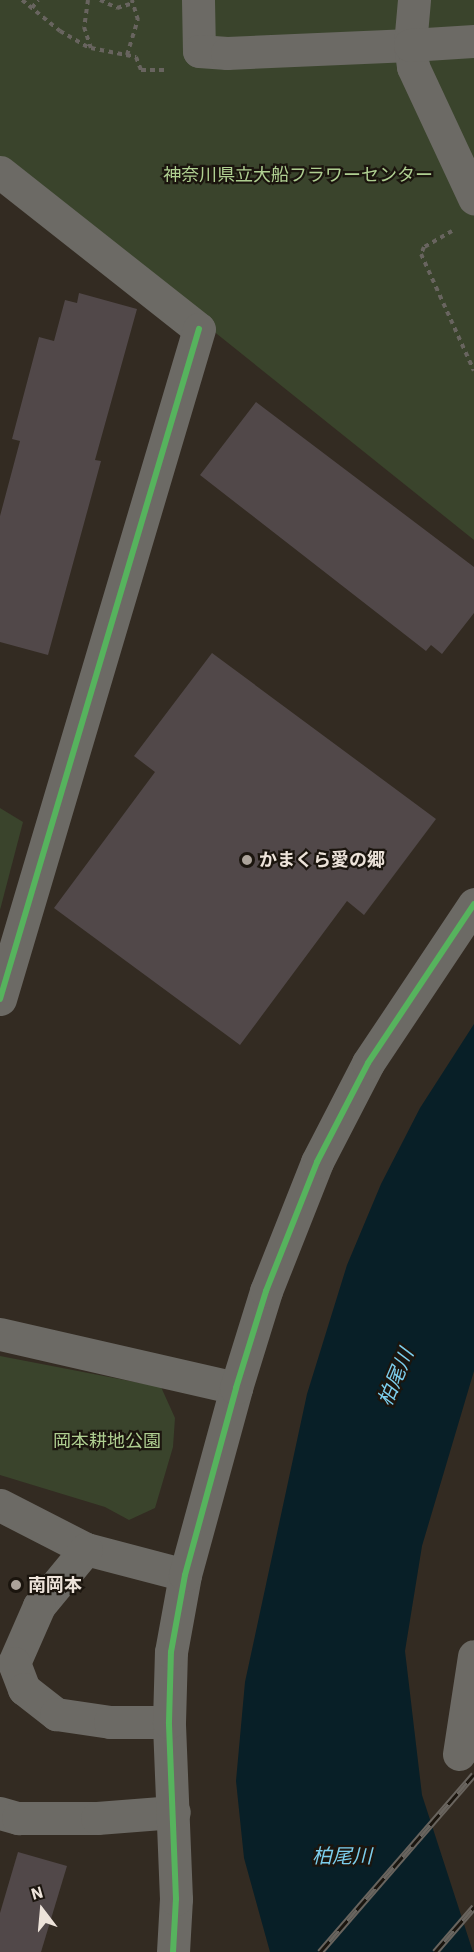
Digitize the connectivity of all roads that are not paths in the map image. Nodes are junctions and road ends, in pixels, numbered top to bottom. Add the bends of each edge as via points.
1 (198, 0) edge
2 (414, 0) edge
3 (474, 41) edge
4 (410, 45) junction
5 (0, 172) edge
6 (474, 198) edge
7 (474, 904) edge
8 (0, 999) edge
9 (0, 1334) edge
10 (236, 1388) junction
11 (0, 1505) edge
12 (86, 1549) junction
13 (185, 1575) junction
14 (474, 1656) edge
15 (169, 1722) junction
16 (459, 1754) dead end
17 (174, 1812) junction
18 (6, 1823) edge
19 (173, 1952) edge

1 - 4 street via 199,51
2 - 4 street
3 - 4 street
4 - 6 street via 413,66
5 - 8 street via 199,329
7 - 10 street via 368,1063 317,1162 266,1291
9 - 10 street
10 - 13 street
11 - 12 street
12 - 13 street
12 - 15 street via 39,1606 15,1663 24,1689 56,1714 110,1722
13 - 15 street via 171,1652
14 - 16 street
15 - 17 street
17 - 18 street
17 - 19 street

